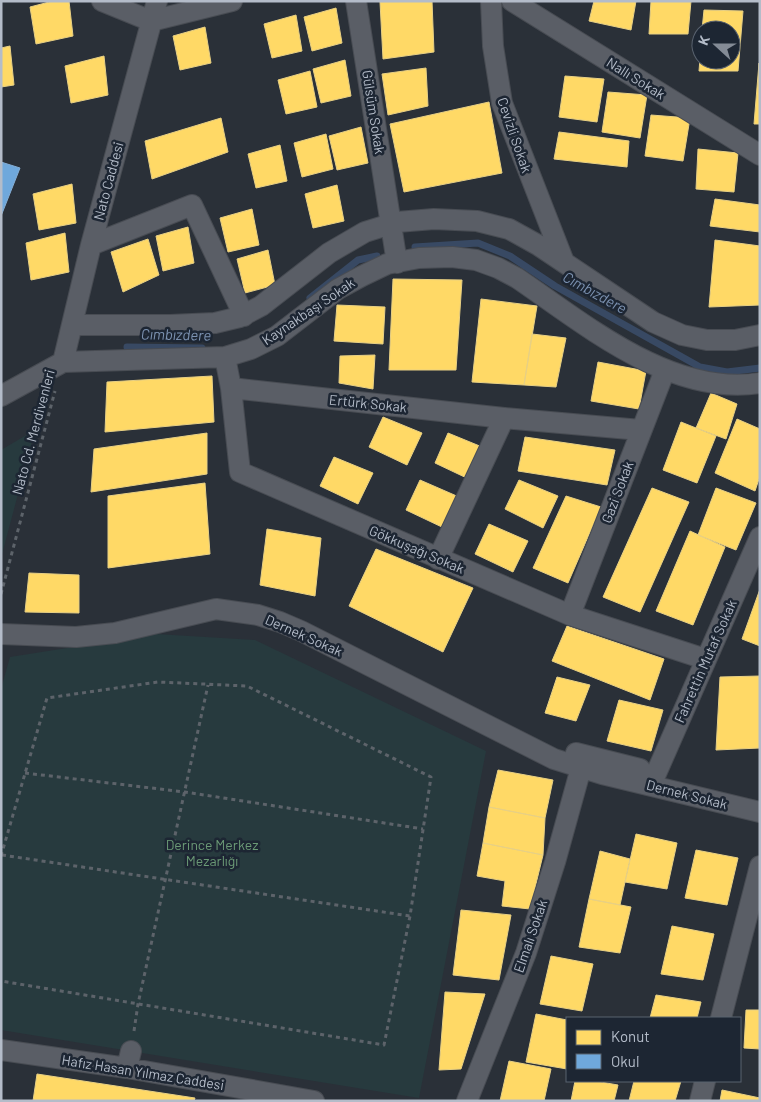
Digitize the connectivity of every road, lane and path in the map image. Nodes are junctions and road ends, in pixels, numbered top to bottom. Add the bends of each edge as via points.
1 (102, 1) edge
2 (157, 1) edge
3 (232, 1) edge
4 (356, 1) edge
5 (492, 1) edge
6 (512, 1) edge
7 (151, 21) junction
8 (760, 155) edge
9 (392, 224) junction
10 (91, 245) junction
11 (397, 262) junction
12 (564, 262) junction
13 (244, 316) junction
14 (72, 325) junction
15 (760, 335) edge
16 (224, 357) junction
17 (63, 362) junction
18 (665, 370) junction
19 (760, 383) edge
20 (231, 388) junction
21 (1, 396) edge
22 (504, 418) junction
23 (641, 430) junction
24 (760, 537) edge
25 (438, 559) junction
26 (1, 594) edge
27 (570, 614) junction
28 (1, 634) edge
29 (705, 659) junction
30 (208, 685) junction
31 (529, 747) junction
32 (581, 768) junction
33 (25, 773) junction
34 (654, 779) junction
35 (185, 792) junction
36 (760, 799) edge
37 (760, 812) edge
38 (423, 830) junction
39 (2, 855) edge
40 (760, 866) edge
41 (166, 879) junction
42 (410, 916) junction
43 (1, 981) edge
44 (138, 1004) junction
45 (721, 1017) edge
46 (1, 1050) edge
47 (129, 1060) junction
48 (705, 1082) edge
49 (314, 1101) edge
50 (467, 1101) edge
51 (700, 1101) edge

1 - 7 street
2 - 7 street, Nato Caddesi
3 - 7 street
4 - 9 street, Gülsüm Sokak
5 - 12 street, Cevizli Sokak via 493,46 502,103
6 - 8 street, Nallı Sokak
7 - 10 street, Nato Caddesi
9 - 11 street, Gülsüm Sokak
9 - 12 street via 476,221 509,229
9 - 13 street via 365,232 328,253
10 - 13 street via 192,205
10 - 14 street, Nato Caddesi
11 - 16 street, Kaynakbaşı Sokak via 338,289 277,336 251,349
11 - 18 street, Kaynakbaşı Sokak via 452,257 476,260 498,268 630,353
12 - 15 street via 653,322 682,336 735,340
13 - 14 street via 215,323
14 - 17 street, Nato Caddesi
16 - 17 street, Kaynakbaşı Sokak
16 - 20 street, Gökkuşağı Sokak
17 - 21 street
17 - 26 path, Nato Cd. Merdivenleri
18 - 19 street, Kaynakbaşı Sokak via 701,381
18 - 23 street, Gazi Sokak
20 - 22 street, Ertürk Sokak
20 - 25 street, Gökkuşağı Sokak via 240,472
22 - 23 street, Ertürk Sokak
22 - 25 street
23 - 27 street, Gazi Sokak
24 - 29 street, Fahrettin Mutaf Sokak
25 - 27 street, Gökkuşağı Sokak
27 - 29 street, Gökkuşağı Sokak
28 - 31 street, Dernek Sokak via 76,637 115,633 216,609 258,615 301,631
29 - 34 street, Fahrettin Mutaf Sokak
30 - 33 path via 158,682 47,698
30 - 35 path
30 - 38 path via 247,686 431,778
31 - 32 street, Dernek Sokak
31 - 34 street, Dernek Sokak via 577,753
32 - 34 street, Dernek Sokak
32 - 50 street, Elmalı Sokak via 526,953
33 - 35 path
33 - 39 path
34 - 36 street, Dernek Sokak
34 - 37 street, Dernek Sokak
35 - 38 path
35 - 41 path
38 - 42 path
39 - 41 path
40 - 45 street
41 - 42 path
41 - 44 path
42 - 44 path via 384,1045
43 - 44 path
44 - 47 path
46 - 47 street, Hafız Hasan Yılmaz Caddesi
47 - 49 street, Hafız Hasan Yılmaz Caddesi
48 - 51 street

